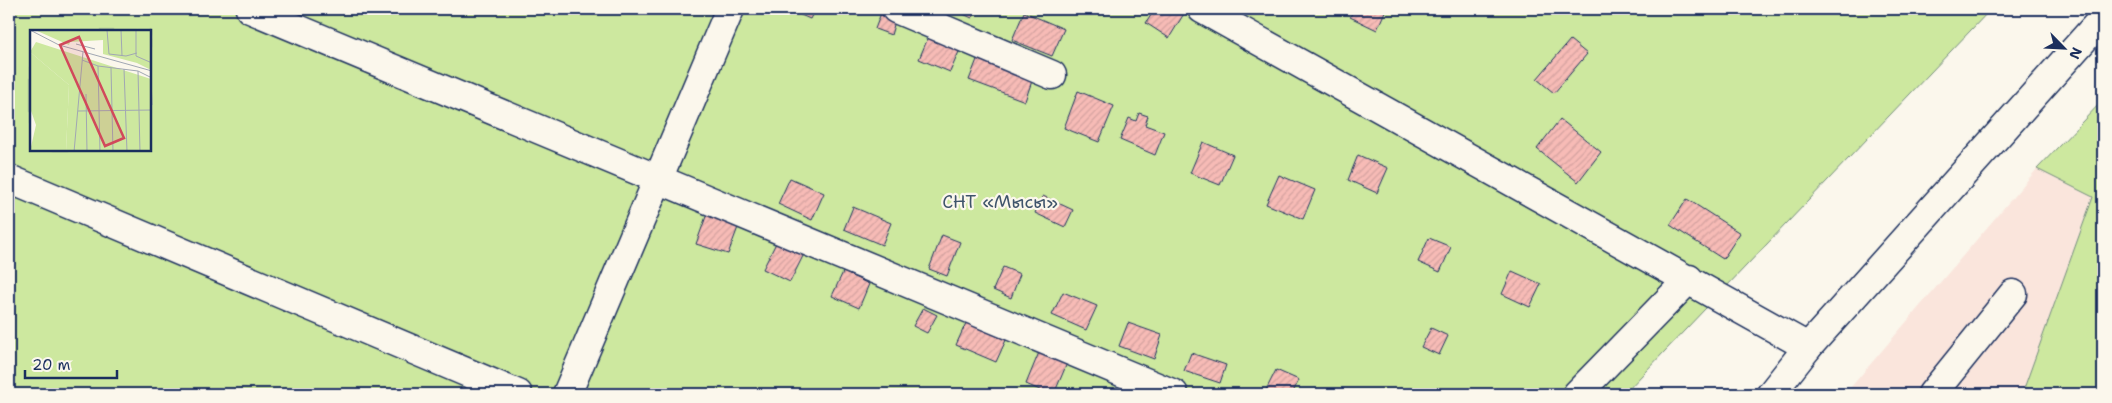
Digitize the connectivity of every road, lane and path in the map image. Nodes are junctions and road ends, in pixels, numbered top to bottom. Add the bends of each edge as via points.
1 (250, 9) edge
2 (730, 9) edge
3 (896, 9) edge
4 (1202, 9) edge
5 (2103, 18) edge
6 (1052, 75) dead end
7 (9, 179) edge
8 (659, 179) junction
9 (1689, 280) junction
10 (2013, 294) dead end
11 (1808, 348) junction
12 (1780, 391) edge
13 (518, 394) edge
14 (566, 394) edge
15 (1174, 394) edge
16 (1577, 394) edge
17 (1932, 394) edge

1 - 8 main road
2 - 8 main road
3 - 6 main road
4 - 9 main road
5 - 11 main road
7 - 13 main road
8 - 14 main road
8 - 15 main road
9 - 11 main road
9 - 16 main road
10 - 17 main road
11 - 12 main road

